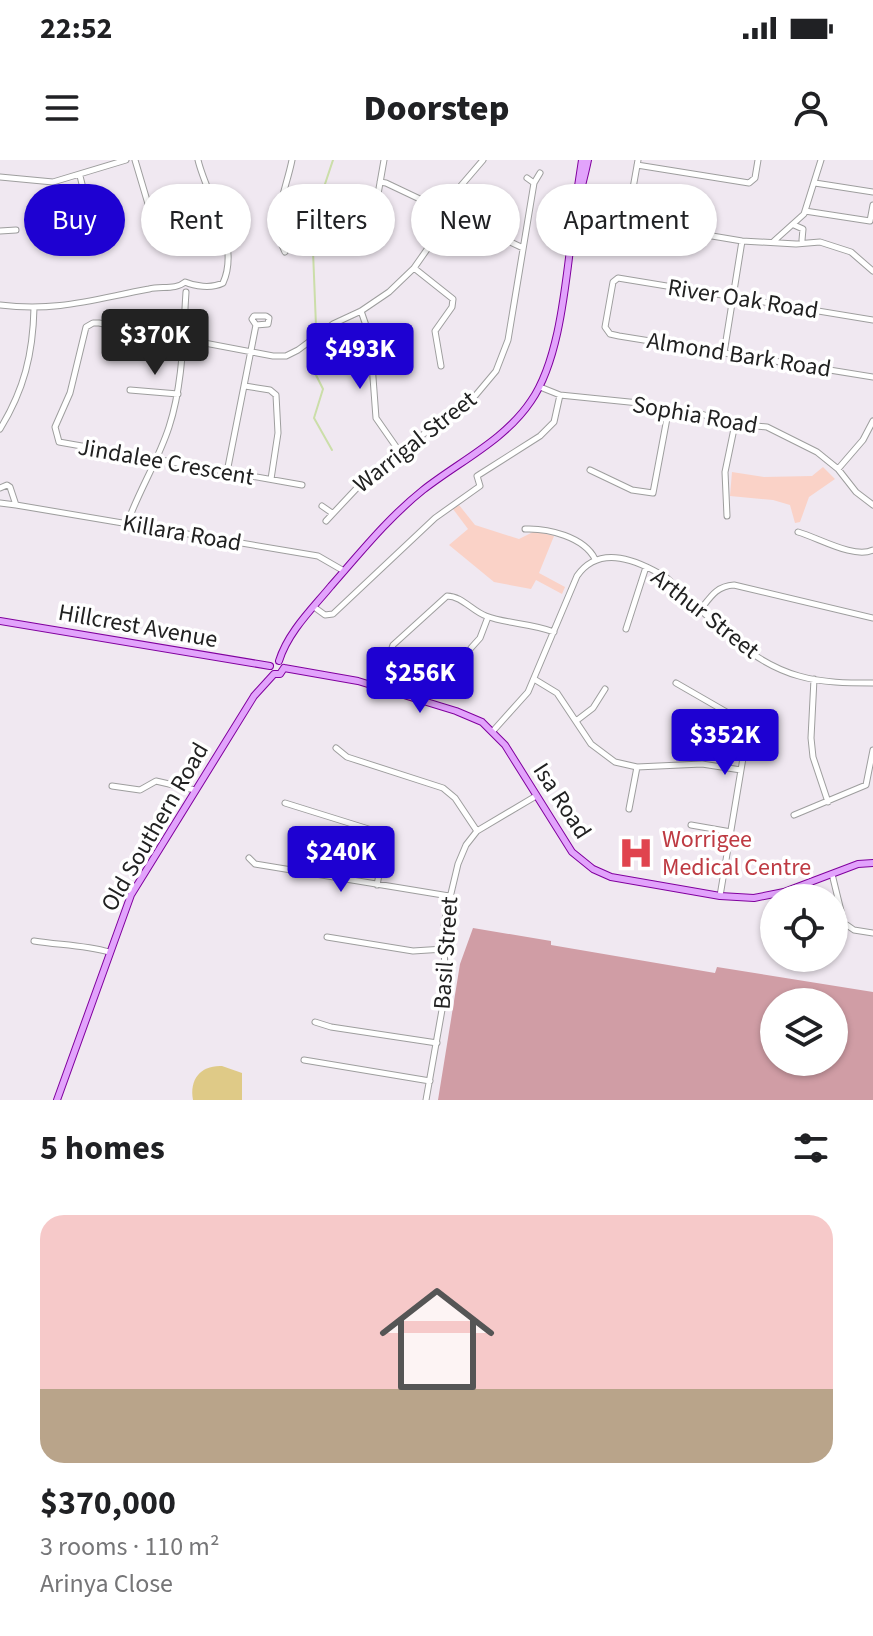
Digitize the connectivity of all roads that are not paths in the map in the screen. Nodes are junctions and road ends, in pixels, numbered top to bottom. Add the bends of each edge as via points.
1 (126, 160) edge
2 (135, 160) edge
3 (198, 160) edge
4 (292, 160) edge
5 (384, 160) edge
6 (483, 160) edge
7 (582, 160) edge
8 (588, 160) edge
9 (758, 160) edge
10 (821, 160) edge
11 (637, 162) edge
12 (540, 173) dead end
13 (80, 176) junction
14 (0, 177) edge
15 (527, 178) dead end
16 (380, 182) joint
17 (534, 183) junction
18 (815, 183) junction
19 (82, 184) edge
20 (142, 184) edge
21 (285, 184) edge
22 (462, 184) edge
23 (578, 184) edge
24 (582, 184) edge
25 (633, 184) edge
26 (873, 192) edge
27 (411, 196) edge
28 (873, 207) edge
29 (804, 212) junction
30 (793, 226) junction
31 (16, 230) dead end
32 (0, 231) edge
33 (803, 231) junction
34 (786, 232) junction
35 (717, 237) edge
36 (742, 241) junction
37 (801, 241) junction
38 (773, 242) junction
39 (790, 242) junction
40 (820, 242) junction
41 (520, 247) edge
42 (523, 248) junction
43 (422, 256) edge
44 (568, 256) edge
45 (414, 268) junction
46 (873, 271) edge
47 (180, 286) junction
48 (191, 286) junction
49 (186, 292) junction
50 (733, 298) junction
51 (0, 305) edge
52 (34, 308) junction
53 (361, 311) junction
54 (873, 320) edge
55 (256, 325) dead end
56 (606, 331) joint
57 (183, 341) junction
58 (251, 351) junction
59 (724, 353) junction
60 (441, 366) dead end
61 (873, 377) edge
62 (244, 386) junction
63 (540, 387) junction
64 (130, 390) dead end
65 (178, 394) junction
66 (560, 395) junction
67 (668, 413) junction
68 (873, 421) edge
69 (735, 424) junction
70 (0, 429) edge
71 (399, 451) junction
72 (157, 459) junction
73 (838, 469) junction
74 (590, 470) dead end
75 (227, 472) junction
76 (271, 479) junction
77 (302, 485) dead end
78 (0, 488) edge
79 (0, 503) edge
80 (16, 505) junction
81 (873, 505) edge
82 (322, 506) dead end
83 (332, 513) junction
84 (727, 516) dead end
85 (326, 521) dead end
86 (127, 524) junction
87 (525, 529) dead end
88 (798, 532) dead end
89 (873, 550) edge
90 (595, 559) junction
91 (646, 567) junction
92 (344, 571) junction
93 (314, 607) junction
94 (701, 609) junction
95 (488, 617) junction
96 (873, 618) edge
97 (0, 621) edge
98 (626, 629) dead end
99 (554, 632) junction
100 (471, 648) dead end
101 (279, 661) junction
102 (284, 668) junction
103 (272, 670) junction
104 (534, 679) junction
105 (814, 679) junction
106 (676, 683) dead end
107 (873, 683) edge
108 (379, 686) junction
109 (605, 689) dead end
110 (576, 721) junction
111 (493, 731) junction
112 (336, 748) dead end
113 (873, 750) edge
114 (637, 767) junction
115 (741, 770) junction
116 (112, 786) dead end
117 (195, 790) junction
118 (536, 796) junction
119 (828, 802) junction
120 (285, 803) dead end
121 (629, 809) dead end
122 (794, 815) dead end
123 (691, 825) dead end
124 (477, 831) junction
125 (731, 832) junction
126 (249, 858) dead end
127 (873, 863) edge
128 (832, 874) junction
129 (377, 885) junction
130 (449, 896) junction
131 (720, 896) junction
132 (873, 933) edge
133 (327, 937) dead end
134 (34, 941) dead end
135 (444, 949) junction
136 (109, 952) junction
137 (315, 1022) dead end
138 (437, 1043) junction
139 (304, 1060) dead end
140 (430, 1081) junction
141 (57, 1100) edge
142 (426, 1100) edge

1 - 13 street
2 - 20 street
3 - 48 street via 226,240 228,265 223,283
4 - 21 street
5 - 16 street
6 - 22 street
7 - 23 main road
8 - 24 main road
9 - 11 street via 749,183
10 - 18 street
11 - 25 street
12 - 17 street, Warrigal Street
13 - 14 street via 53,182
13 - 19 street
15 - 17 street
16 - 27 street
17 - 42 street, Warrigal Street
18 - 26 street
18 - 29 street
28 - 29 street via 870,221
29 - 30 street
29 - 33 street
30 - 33 street
30 - 34 street
31 - 32 street
33 - 37 street
33 - 40 street
34 - 38 street
34 - 39 street
35 - 36 street
36 - 38 street
36 - 50 street
37 - 39 street
37 - 40 street
38 - 39 street
40 - 46 street via 851,252
41 - 42 street
42 - 71 street, Warrigal Street via 508,340 496,371 475,396
43 - 45 street
44 - 63 main road via 553,349
45 - 53 street
45 - 60 street via 453,299 435,331
47 - 48 street
47 - 49 street
47 - 52 street
48 - 49 street
49 - 57 street
50 - 54 street, River Oak Road
50 - 56 street, River Oak Road via 614,279
50 - 59 street
51 - 52 street
52 - 70 street via 29,368
53 - 58 street via 286,356
53 - 71 street via 370,337 376,418
55 - 58 street
56 - 59 street, Almond Bark Road
57 - 58 street
57 - 65 street
57 - 72 street, Jindalee Crescent via 88,325 55,427 62,443
58 - 62 street
59 - 61 street, Almond Bark Road
62 - 75 street
62 - 76 street via 276,395 278,441
63 - 66 street, Sophia Road
63 - 92 main road via 512,424 402,508
64 - 65 street
65 - 72 street
66 - 67 street, Sophia Road via 639,403
66 - 93 street via 554,422 540,436 477,476 480,486 435,518 333,614
67 - 69 street, Sophia Road via 701,414
67 - 74 street via 653,493 632,490
68 - 73 street
69 - 73 street, Sophia Road via 771,429
69 - 84 street via 725,472
71 - 83 street, Warrigal Street
72 - 75 street, Jindalee Crescent
72 - 86 street
73 - 81 street, Sophia Road
75 - 76 street, Jindalee Crescent
76 - 77 street, Jindalee Crescent
78 - 80 street via 10,487
79 - 80 street, Killara Road
80 - 86 street, Killara Road
82 - 83 street, Warrigal Street
83 - 85 street, Warrigal Street
86 - 92 street, Killara Road via 318,556
87 - 90 street via 584,543
88 - 89 street via 857,553
90 - 91 street, Arthur Street via 614,556
90 - 99 street via 577,576
91 - 94 street, Arthur Street via 667,578
91 - 98 street
92 - 93 main road
93 - 101 main road
94 - 96 street via 716,591 734,585
94 - 105 street, Arthur Street via 759,658
95 - 99 street
95 - 100 street
95 - 108 street via 454,596 444,597 393,645
97 - 103 main road, Hillcrest Avenue
99 - 104 street
101 - 102 main road
101 - 103 main road via 273,661
102 - 103 main road via 280,674
102 - 108 main road, Isa Road
103 - 117 main road, Old Southern Road
104 - 110 street via 557,693
104 - 111 street
105 - 107 street, Arthur Street
105 - 119 street via 813,757
106 - 115 street via 742,721 747,735
108 - 111 main road, Isa Road via 474,718
109 - 110 street
110 - 114 street via 599,752
111 - 118 main road, Isa Road
112 - 124 street via 347,757 443,788
113 - 119 street via 866,785
114 - 115 street via 696,764
114 - 121 street
115 - 125 street
116 - 117 street via 140,790 156,781
117 - 136 main road, Old Southern Road via 131,895
118 - 124 street
118 - 131 main road, Isa Road via 567,847 593,869 624,881
119 - 122 street
120 - 129 street via 378,832 385,844
123 - 125 street
124 - 130 street, Basil Street via 461,854
125 - 131 street
126 - 129 street via 255,864
127 - 128 main road, Isa Road
128 - 131 main road, Isa Road via 764,897
128 - 132 street via 844,923
129 - 130 street
130 - 135 street, Basil Street
133 - 135 street via 403,950
134 - 136 street
135 - 138 street, Basil Street via 445,993
136 - 141 main road, Old Southern Road
137 - 138 street
138 - 140 street, Basil Street
139 - 140 street
140 - 142 street, Basil Street

